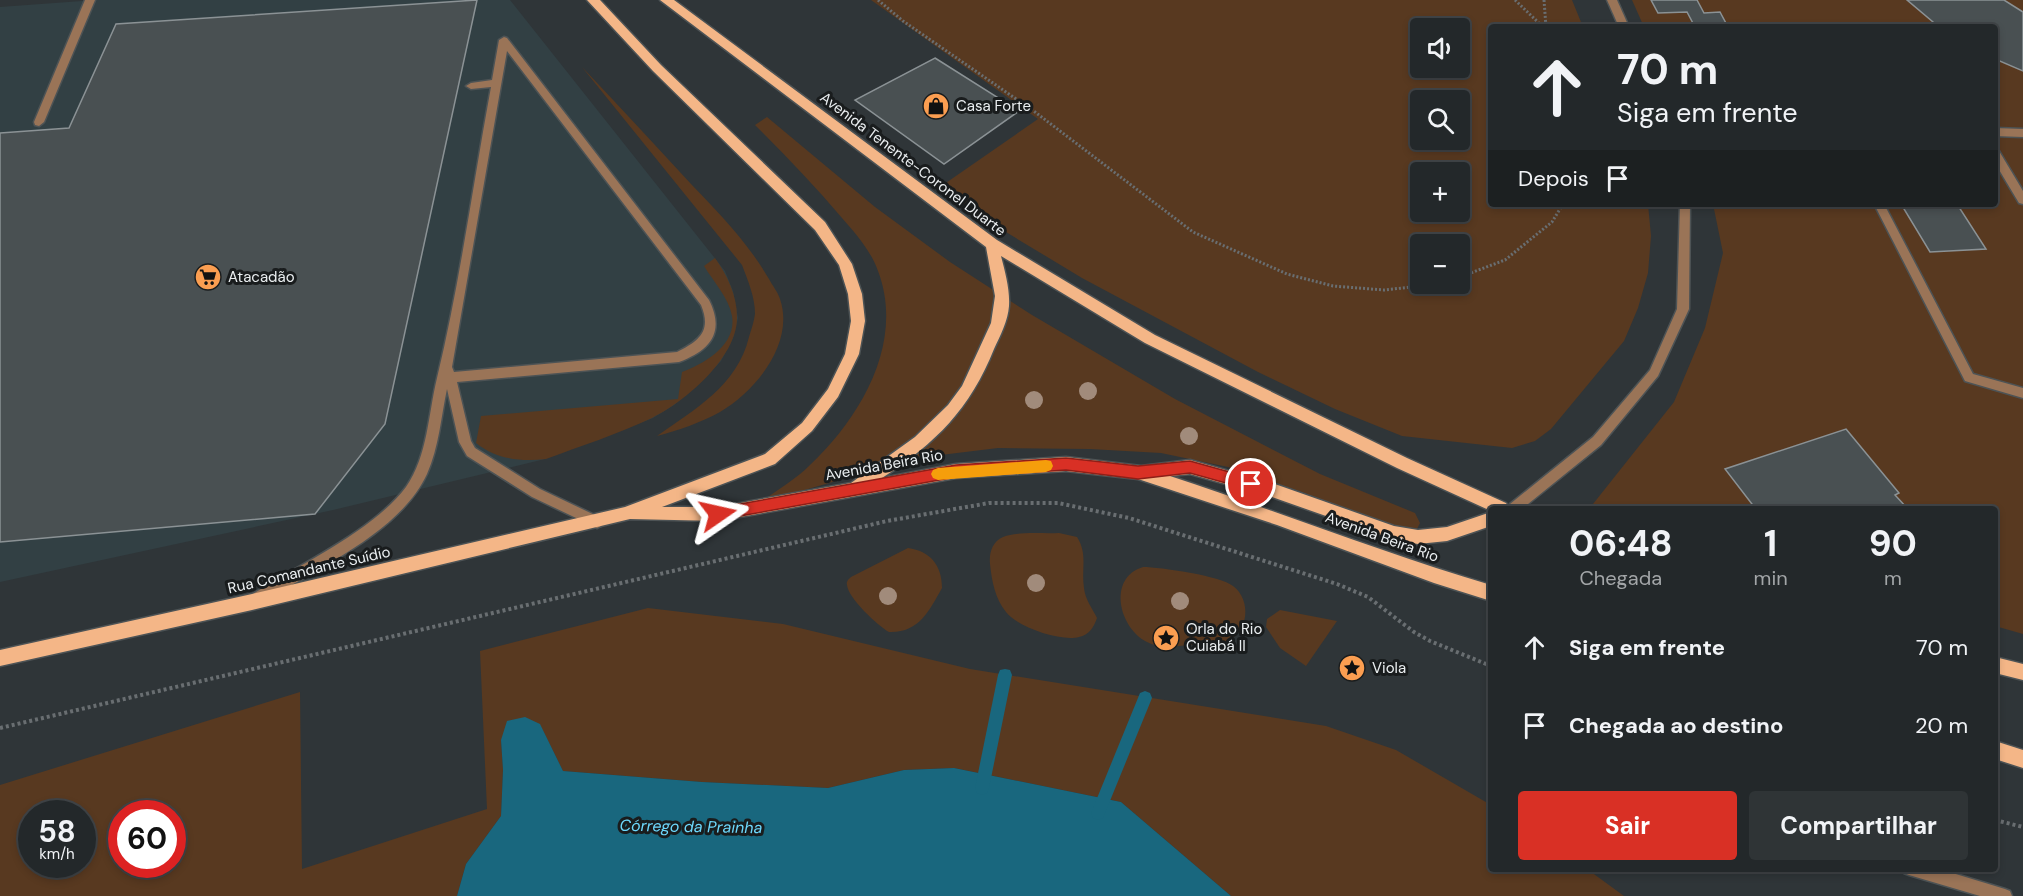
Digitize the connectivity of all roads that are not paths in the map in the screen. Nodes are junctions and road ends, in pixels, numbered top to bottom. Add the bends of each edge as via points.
1 (90, 0) edge
2 (593, 0) edge
3 (666, 0) edge
4 (1612, 0) edge
5 (1623, 24) edge
6 (496, 83) junction
7 (471, 86) dead end
8 (39, 122) dead end
9 (1998, 132) edge
10 (2023, 133) edge
11 (1998, 159) edge
12 (2023, 200) edge
13 (1685, 207) edge
14 (1881, 207) edge
15 (992, 244) junction
16 (446, 378) junction
17 (2023, 393) edge
18 (1138, 472) junction
19 (853, 488) junction
20 (1497, 506) edge
21 (1516, 506) edge
22 (625, 514) junction
23 (1488, 520) edge
24 (597, 522) junction
25 (1488, 592) edge
26 (252, 602) junction
27 (0, 658) edge
28 (1998, 666) edge
29 (2023, 672) edge
30 (1998, 751) edge
31 (2023, 759) edge
32 (1923, 872) edge
33 (2005, 896) edge

1 - 8 street
2 - 22 main road via 657,68 820,226 845,264 855,294 858,321 852,354 833,393 807,427 770,459
3 - 15 main road, Avenida Tenente-Coronel Duarte
4 - 5 street
6 - 7 street
6 - 16 street
6 - 16 street via 504,40 705,303 712,323 702,343 679,357
9 - 10 street
11 - 12 street
13 - 21 street via 1683,309 1654,373 1597,441
14 - 17 street via 1969,378
15 - 19 main road via 1002,304 975,378 958,405 933,432 907,454
15 - 20 main road, Avenida Tenente-Coronel Duarte via 1150,339
16 - 24 street via 471,452 536,494
16 - 26 street via 422,470 412,490 374,525
18 - 19 main road, Avenida Beira Rio via 1066,464 956,471
18 - 23 main road via 1190,467 1272,490 1394,533 1418,537 1447,534
18 - 25 main road, Avenida Beira Rio
19 - 22 main road, Avenida Beira Rio via 718,514
22 - 24 main road, Rua Comandante Suídio
24 - 26 main road, Rua Comandante Suídio
26 - 27 main road, Rua Comandante Suídio
28 - 29 main road
30 - 31 main road
32 - 33 street

